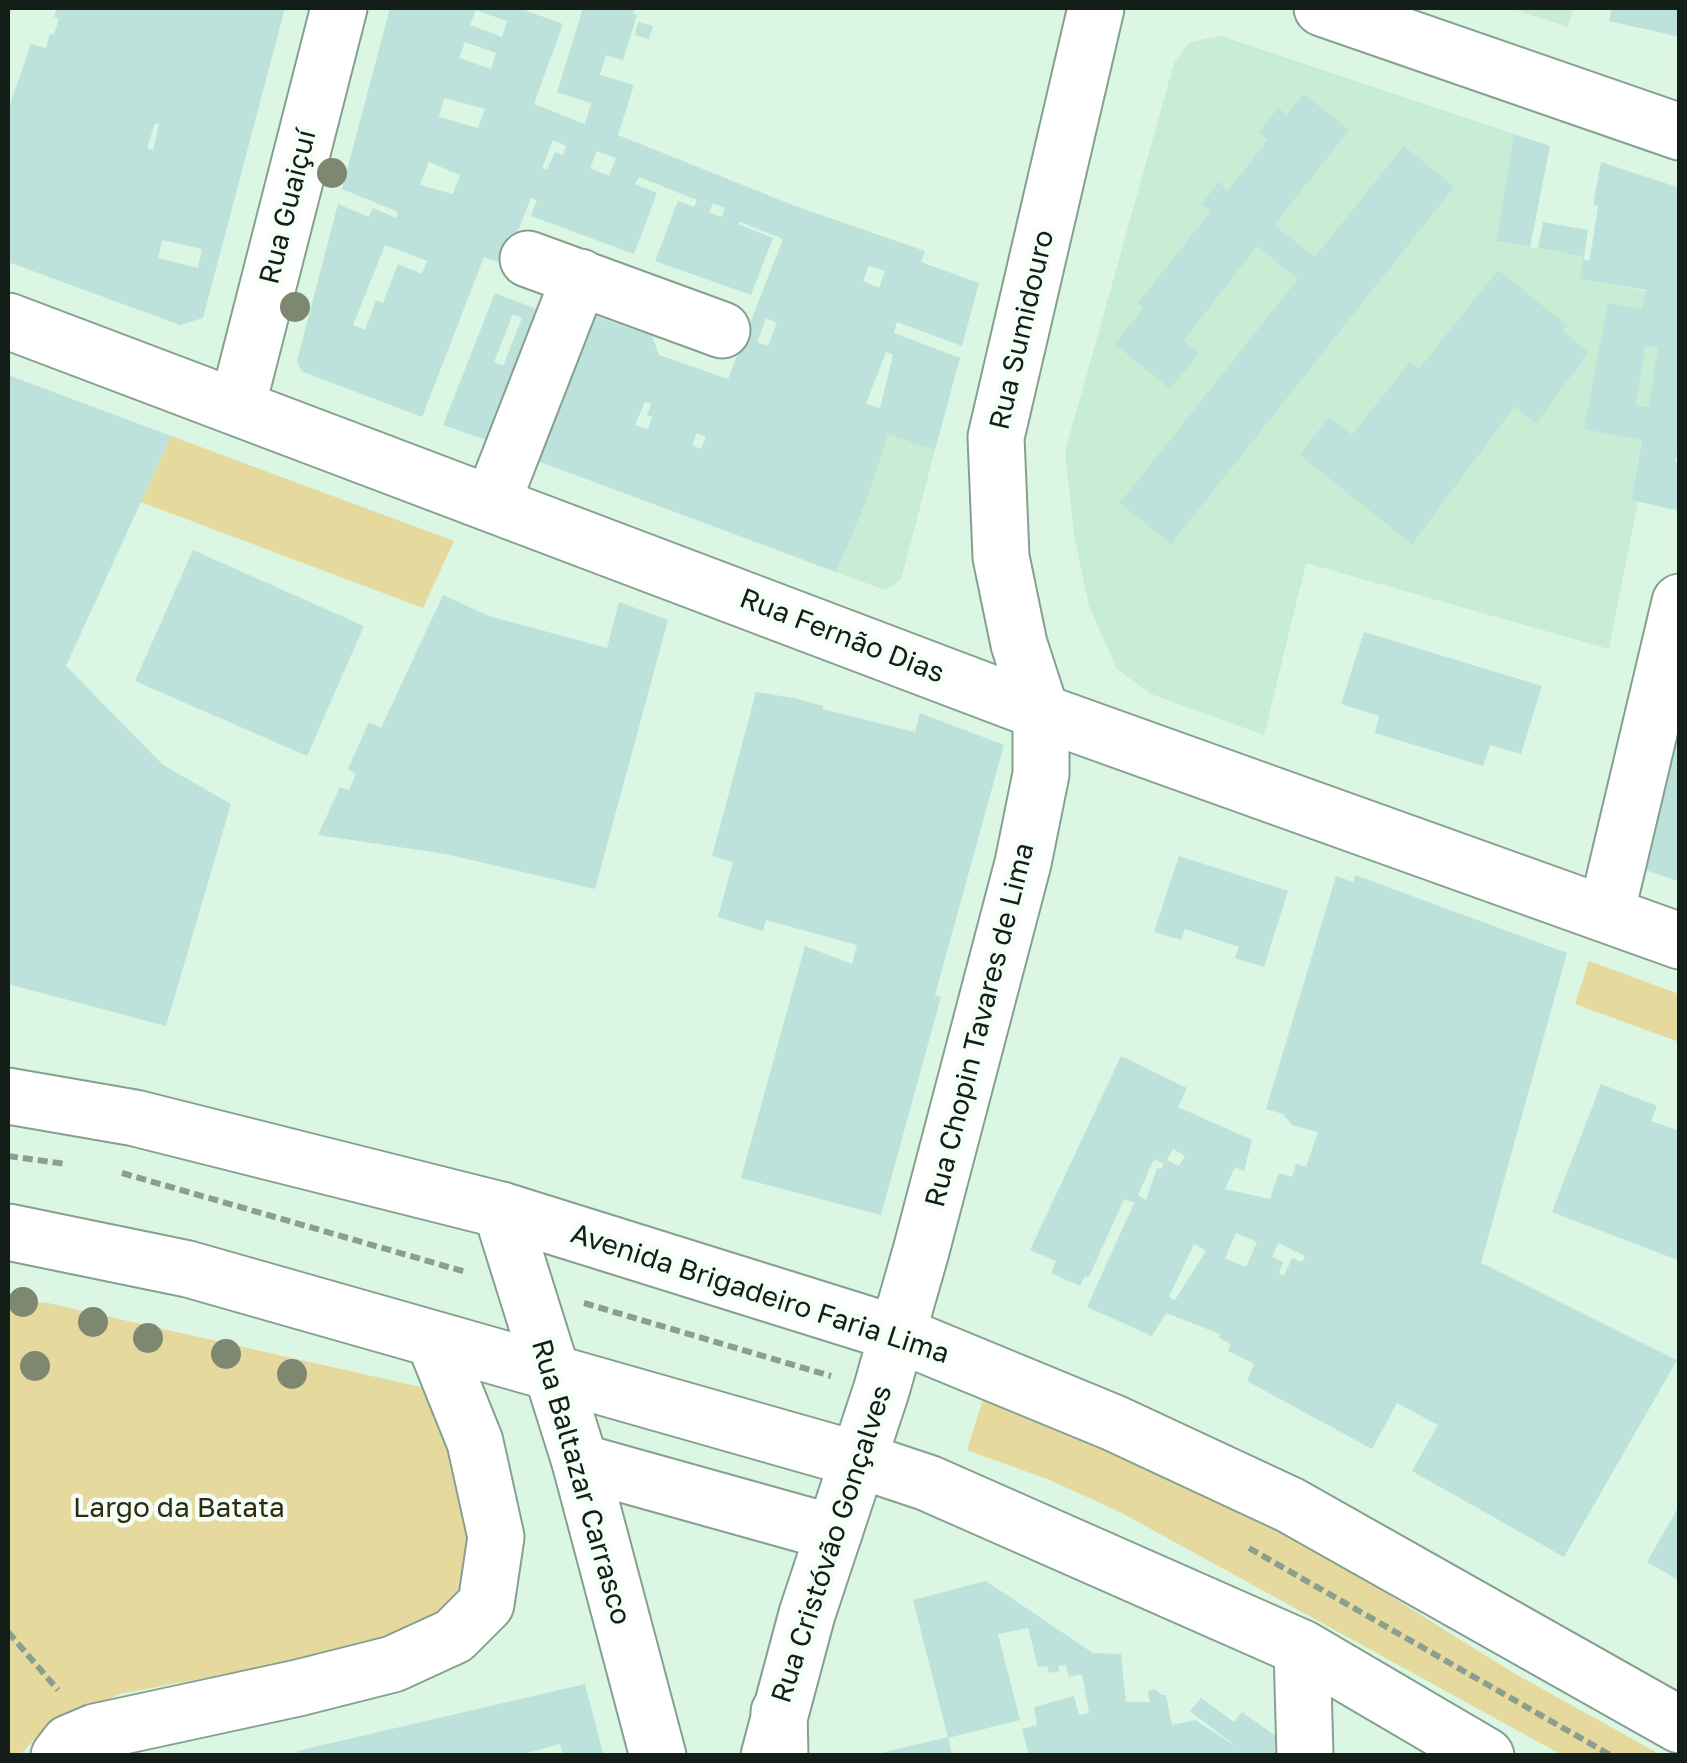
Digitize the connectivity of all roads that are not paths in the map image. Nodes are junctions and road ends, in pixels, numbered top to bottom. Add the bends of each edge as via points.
1 (339, 8) edge
2 (1096, 8) edge
3 (1322, 8) edge
4 (1680, 132) edge
5 (528, 259) dead end
6 (580, 277) junction
7 (8, 320) edge
8 (722, 330) dead end
9 (236, 407) junction
10 (492, 503) junction
11 (1680, 602) edge
12 (1041, 712) junction
13 (1606, 914) junction
14 (1680, 941) edge
15 (8, 1096) edge
16 (501, 1210) junction
17 (8, 1232) edge
18 (898, 1334) junction
19 (434, 1340) junction
20 (550, 1375) junction
21 (858, 1460) junction
22 (580, 1462) junction
23 (834, 1533) junction
24 (1302, 1648) junction
25 (1680, 1725) edge
26 (776, 1741) edge
27 (77, 1744) edge
28 (658, 1756) edge
29 (1305, 1756) edge
30 (1486, 1756) edge

1 - 9 main road, Rua Guaiçuí
2 - 12 main road, Rua Sumidouro via 996,437 1001,557 1018,644
3 - 4 main road
5 - 6 main road
6 - 8 main road
6 - 10 main road
7 - 9 main road, Rua Fernão Dias
9 - 10 main road, Rua Fernão Dias
10 - 12 main road, Rua Fernão Dias
11 - 13 main road
12 - 13 main road, Rua Fernão Dias
12 - 18 main road, Rua Chopin Tavares de Lima via 1041,774 1024,863
13 - 14 main road, Rua Fernão Dias
15 - 16 main road, Avenida Brigadeiro Faria Lima via 136,1118
16 - 18 main road, Avenida Brigadeiro Faria Lima
16 - 20 main road, Rua Baltazar Carrasco
17 - 19 main road via 188,1269
18 - 21 main road, Rua Cristóvão Gonçalves
18 - 25 main road, Avenida Brigadeiro Faria Lima via 1290,1505
19 - 20 main road
19 - 27 main road via 475,1442 496,1537 486,1604 454,1636 393,1664
20 - 21 main road
20 - 22 main road, Rua Baltazar Carrasco
21 - 23 main road, Rua Cristóvão Gonçalves
21 - 24 main road via 928,1483
22 - 23 main road
22 - 28 main road, Rua Baltazar Carrasco
23 - 26 main road, Rua Cristóvão Gonçalves via 806,1614
24 - 29 main road
24 - 30 main road

